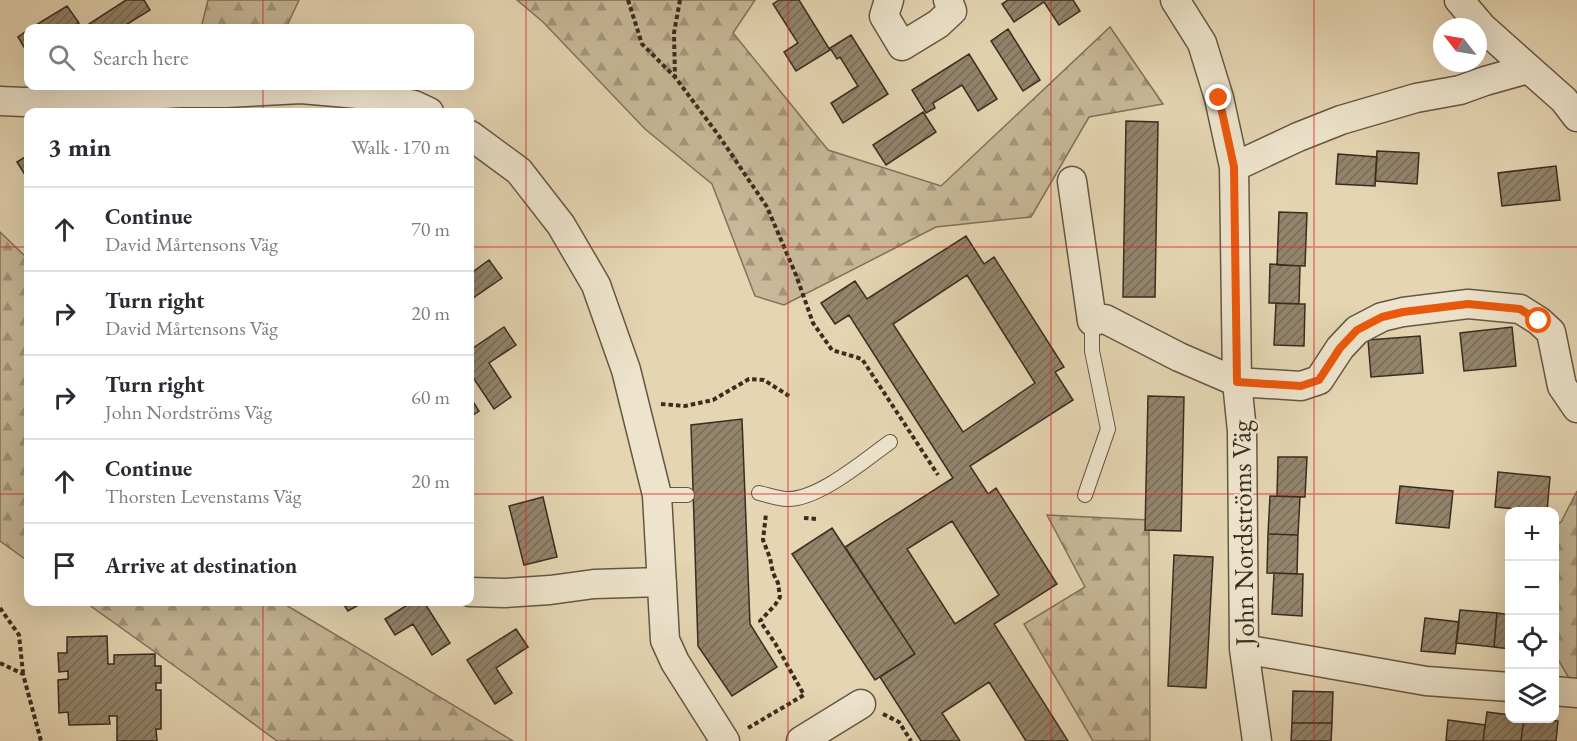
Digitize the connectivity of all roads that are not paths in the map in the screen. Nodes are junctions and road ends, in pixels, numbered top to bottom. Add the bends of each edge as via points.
1 (889, 0) edge
2 (948, 0) edge
3 (1175, 0) edge
4 (1459, 0) edge
5 (1528, 69) junction
6 (293, 90) edge
7 (312, 90) edge
8 (0, 101) edge
9 (420, 108) edge
10 (1577, 117) edge
11 (474, 138) edge
12 (1234, 167) junction
13 (1072, 181) dead end
14 (1092, 321) junction
15 (1237, 382) junction
16 (1577, 408) edge
17 (890, 442) dead end
18 (759, 493) dead end
19 (657, 495) junction
20 (687, 495) dead end
21 (1085, 495) dead end
22 (662, 582) junction
23 (474, 591) edge
24 (1244, 649) junction
25 (1505, 687) edge
26 (1559, 691) edge
27 (1577, 693) edge
28 (861, 704) dead end
29 (738, 738) edge
30 (801, 741) edge
31 (1257, 741) edge

1 - 2 street via 884,16 902,46 952,11
3 - 12 street, John Nordströms Väg via 1202,43
4 - 5 street
5 - 10 street via 1564,100
5 - 12 street via 1341,120
6 - 8 street via 225,98 180,93
7 - 9 street via 358,94
11 - 19 street via 519,171 561,225 596,285 626,370
12 - 15 street, John Nordströms Väg
13 - 14 street
14 - 15 street via 1105,319
14 - 21 lane via 1092,351 1108,429
15 - 16 street via 1301,386 1319,380 1357,330 1382,317 1468,304 1520,309 1551,332 1562,386
15 - 24 street, John Nordströms Väg via 1242,431
17 - 18 lane via 808,496 787,500
19 - 20 lane
19 - 22 street
22 - 23 street via 505,593
22 - 29 street via 665,640 675,662
24 - 25 street via 1426,681
24 - 31 street, John Nordströms Väg
26 - 27 street
28 - 30 street

